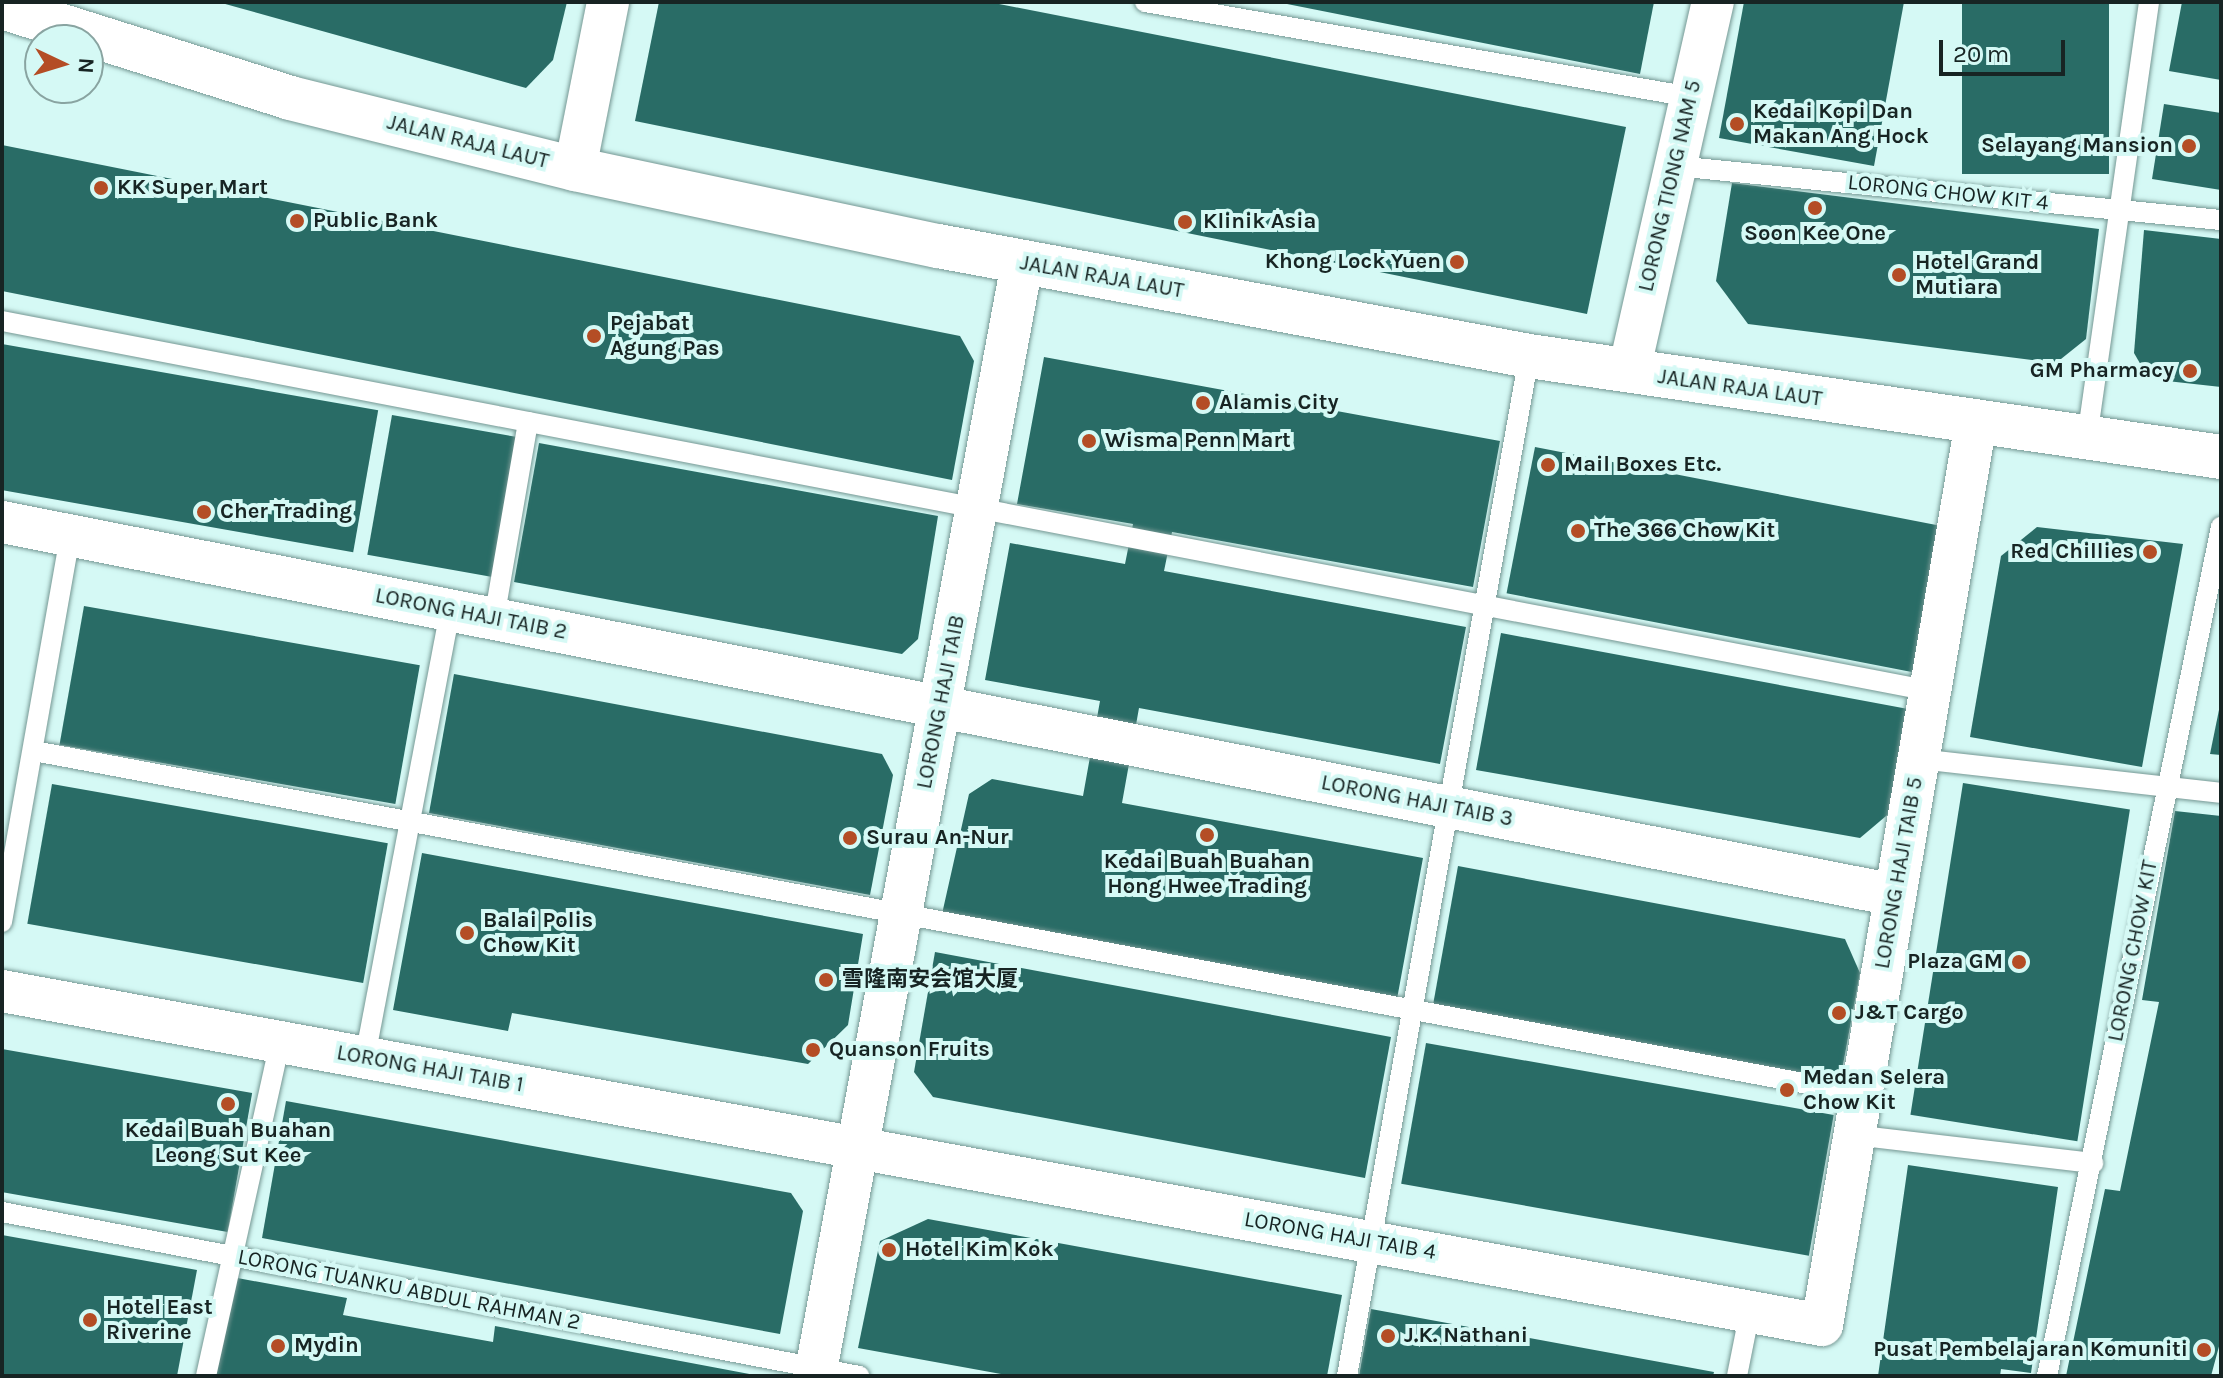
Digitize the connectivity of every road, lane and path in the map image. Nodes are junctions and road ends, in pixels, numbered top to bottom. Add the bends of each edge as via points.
1 (608, 2) edge
2 (1145, 2) edge
3 (1713, 2) edge
4 (2149, 2) edge
5 (13, 16) edge
6 (1691, 97) junction
7 (1675, 166) junction
8 (575, 169) junction
9 (2119, 209) junction
10 (2221, 220) edge
11 (1022, 263) junction
12 (2, 321) edge
13 (1529, 356) junction
14 (1629, 371) junction
15 (528, 422) junction
16 (1976, 422) junction
17 (2087, 438) junction
18 (2221, 457) edge
19 (977, 508) junction
20 (2, 522) edge
21 (2221, 527) edge
22 (70, 535) junction
23 (1485, 606) junction
24 (450, 610) junction
25 (494, 619) junction
26 (1930, 691) junction
27 (940, 707) junction
28 (34, 751) junction
29 (1919, 759) junction
30 (2163, 790) junction
31 (2221, 793) edge
32 (1448, 808) junction
33 (411, 821) junction
34 (1895, 895) junction
35 (901, 914) junction
36 (2, 922) edge
37 (2, 991) edge
38 (1412, 1009) junction
39 (280, 1042) junction
40 (365, 1057) junction
41 (1862, 1094) junction
42 (1854, 1135) junction
43 (857, 1148) junction
44 (2093, 1163) junction
45 (2, 1212) edge
46 (1371, 1242) junction
47 (233, 1256) junction
48 (1750, 1311) junction
49 (1822, 1325) joint
50 (815, 1372) edge
51 (206, 1376) edge
52 (859, 1376) edge
53 (1347, 1376) edge
54 (1737, 1376) edge
55 (2047, 1376) edge

1 - 8 street
2 - 6 lane
3 - 6 street, LORONG TIONG NAM 5
4 - 9 lane
5 - 8 main road, JALAN RAJA LAUT via 290,98
6 - 7 street, LORONG TIONG NAM 5
7 - 9 lane, LORONG CHOW KIT 4
7 - 14 street, LORONG TIONG NAM 5
8 - 11 main road, JALAN RAJA LAUT
9 - 10 lane, LORONG CHOW KIT 4
9 - 17 lane
11 - 13 main road, JALAN RAJA LAUT
11 - 19 street, LORONG HAJI TAIB
12 - 15 lane
13 - 14 main road, JALAN RAJA LAUT
13 - 23 lane
14 - 16 main road, JALAN RAJA LAUT
15 - 19 lane
15 - 25 lane
16 - 17 main road, JALAN RAJA LAUT
16 - 26 street, LORONG HAJI TAIB 5
17 - 18 main road, JALAN RAJA LAUT
19 - 23 lane
19 - 27 street, LORONG HAJI TAIB
20 - 22 street, LORONG HAJI TAIB 2
21 - 30 lane, LORONG CHOW KIT
22 - 24 street, LORONG HAJI TAIB 2
22 - 28 lane
23 - 26 lane
23 - 32 lane
24 - 25 street, LORONG HAJI TAIB 2
24 - 33 lane
25 - 27 street, LORONG HAJI TAIB 2
26 - 29 street, LORONG HAJI TAIB 5
27 - 32 street, LORONG HAJI TAIB 3
27 - 35 street, LORONG HAJI TAIB
28 - 33 lane
28 - 36 lane
29 - 30 lane
29 - 34 street, LORONG HAJI TAIB 5
30 - 31 lane
30 - 44 lane, LORONG CHOW KIT
32 - 34 street, LORONG HAJI TAIB 3
32 - 38 lane
33 - 35 lane
33 - 40 lane
34 - 41 street, LORONG HAJI TAIB 5
35 - 38 lane
35 - 43 street, LORONG HAJI TAIB
37 - 39 street, LORONG HAJI TAIB 1
38 - 41 lane
38 - 46 lane
39 - 40 street, LORONG HAJI TAIB 1
39 - 47 lane
40 - 43 street, LORONG HAJI TAIB 1
41 - 42 street, LORONG HAJI TAIB 5
42 - 44 lane
42 - 49 street, LORONG HAJI TAIB 5
43 - 46 street, LORONG HAJI TAIB 4
43 - 50 street, LORONG HAJI TAIB
44 - 55 lane, LORONG CHOW KIT
45 - 47 lane, LORONG TUANKU ABDUL RAHMAN 2
46 - 48 street, LORONG HAJI TAIB 4
46 - 53 lane
47 - 50 lane, LORONG TUANKU ABDUL RAHMAN 2
47 - 51 lane
48 - 49 street, LORONG HAJI TAIB 4
48 - 54 lane
50 - 52 lane, LORONG TUANKU ABDUL RAHMAN 2

